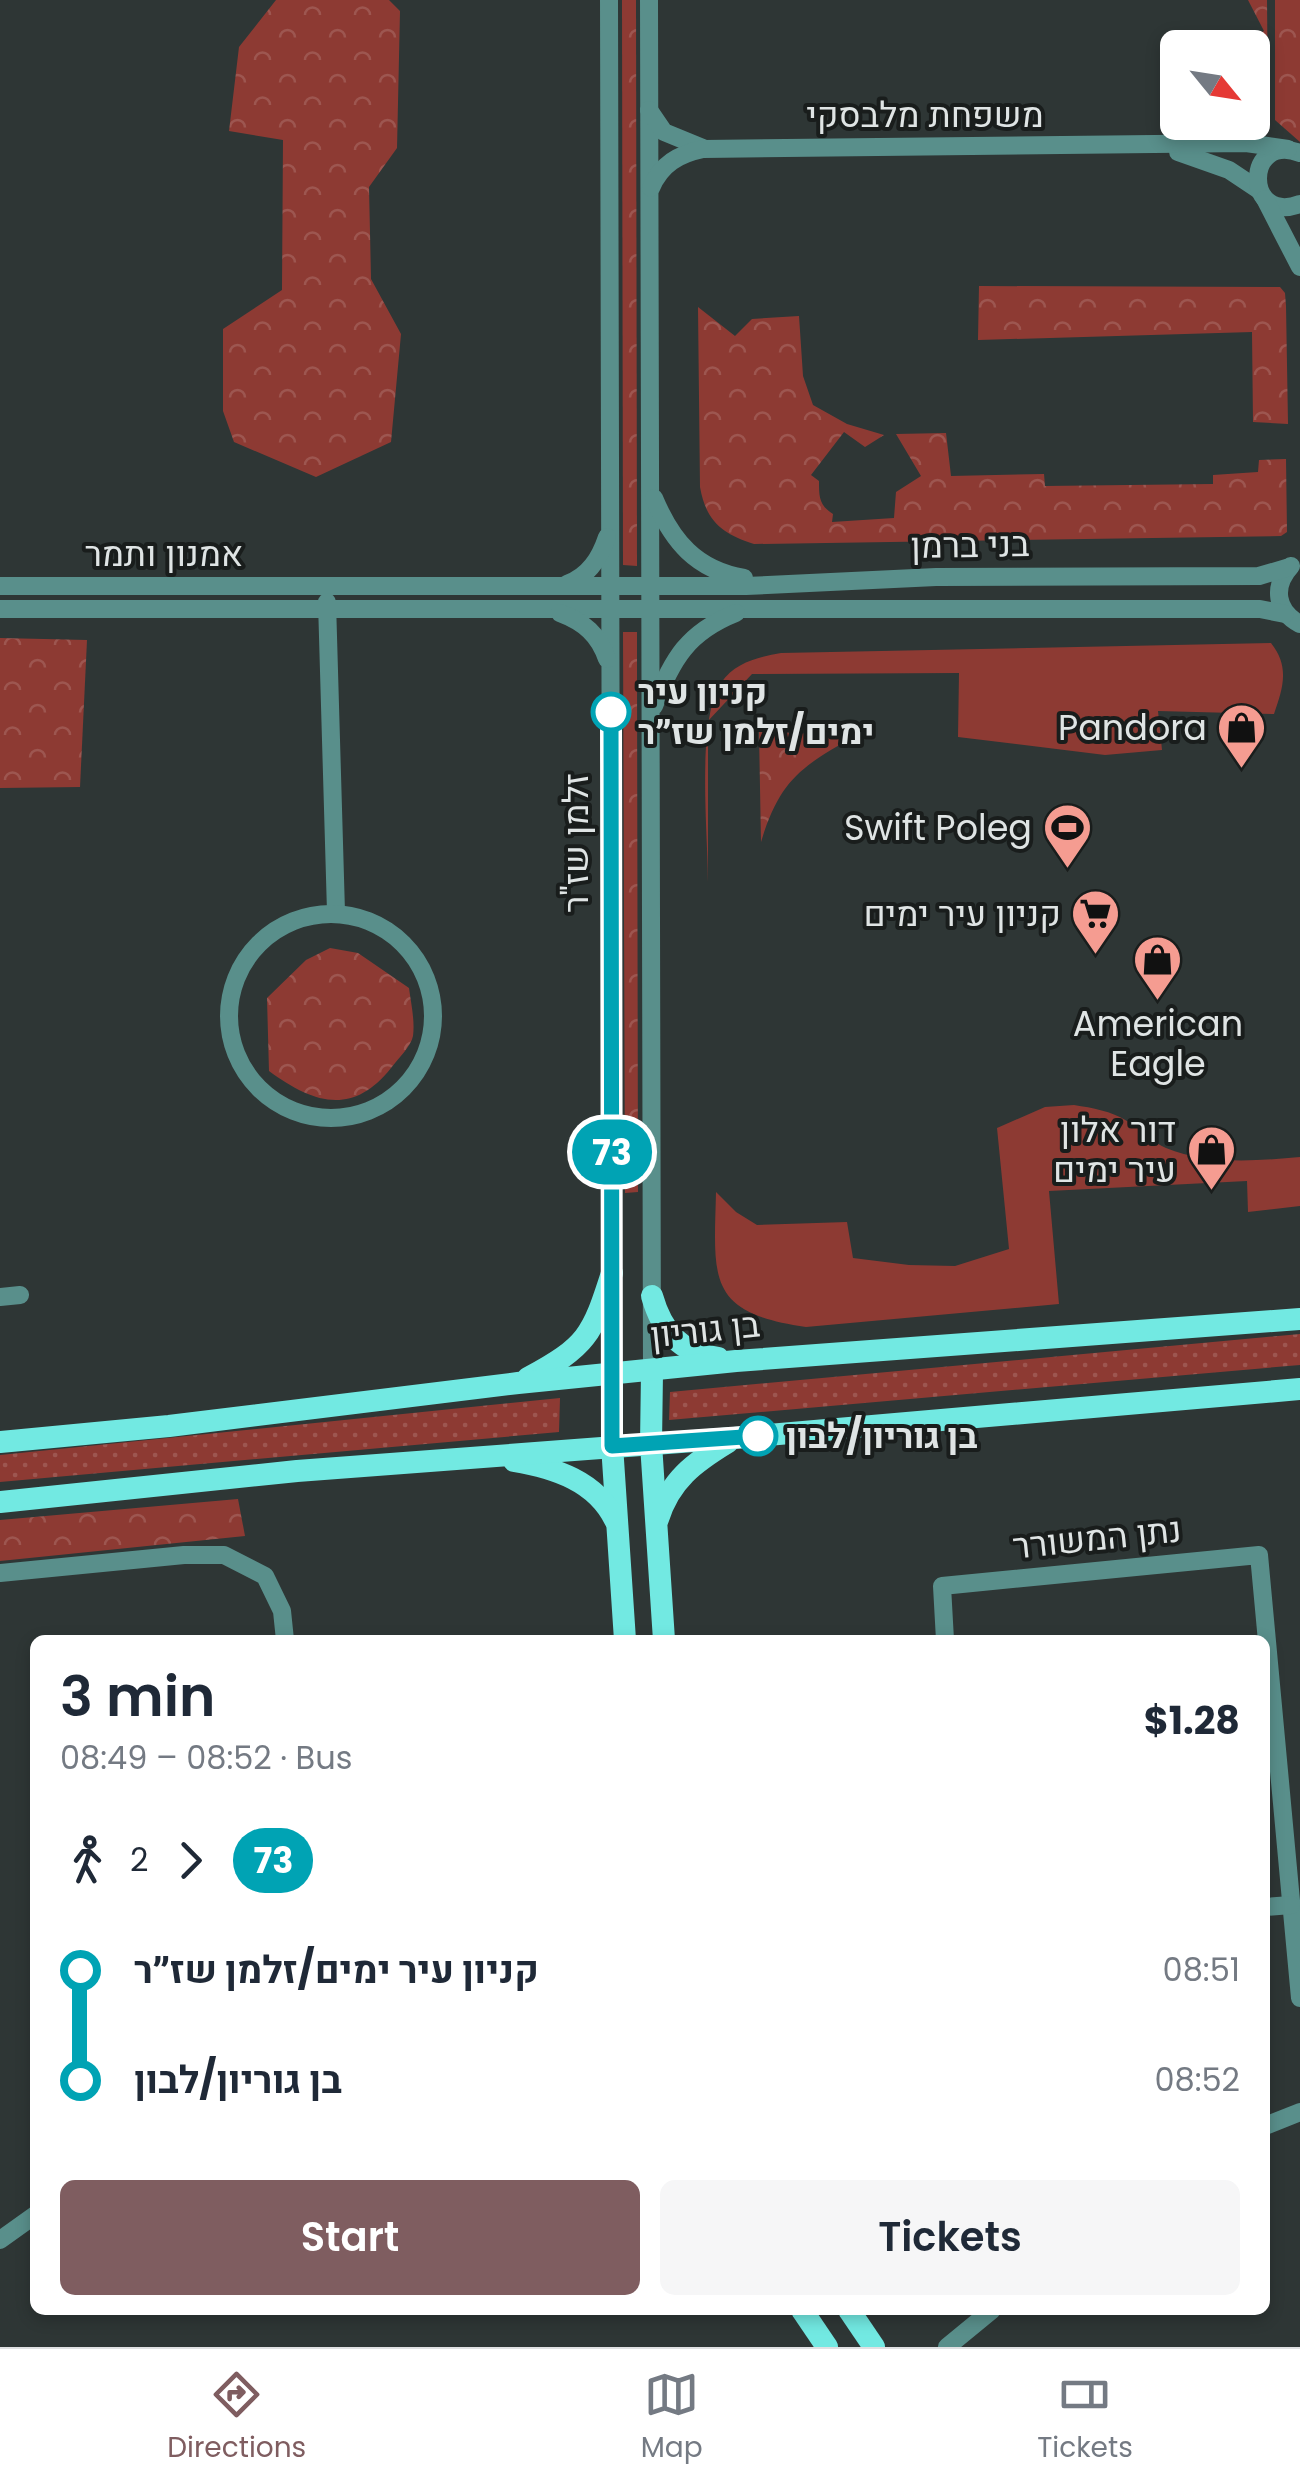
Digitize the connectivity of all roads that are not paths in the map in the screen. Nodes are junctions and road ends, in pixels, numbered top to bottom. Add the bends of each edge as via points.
1 (609, 0) edge
2 (649, 0) edge
3 (650, 110) junction
4 (1148, 146) junction
5 (703, 148) junction
6 (1294, 151) edge
7 (650, 193) junction
8 (1262, 194) junction
9 (1300, 204) edge
10 (1300, 267) edge
11 (650, 489) junction
12 (610, 527) junction
13 (1296, 562) edge
14 (805, 583) junction
15 (0, 586) edge
16 (327, 586) junction
17 (559, 586) junction
18 (610, 586) junction
19 (651, 586) junction
20 (0, 609) edge
21 (550, 610) junction
22 (610, 610) junction
23 (650, 610) junction
24 (744, 610) junction
25 (327, 612) junction
26 (1292, 619) edge
27 (611, 671) junction
28 (651, 716) junction
29 (336, 912) junction
30 (612, 1273) junction
31 (20, 1294) dead end
32 (652, 1296) junction
33 (0, 1297) edge
34 (1300, 1320) edge
35 (736, 1361) junction
36 (652, 1372) junction
37 (612, 1374) junction
38 (518, 1383) junction
39 (1300, 1388) edge
40 (734, 1438) junction
41 (0, 1442) edge
42 (651, 1444) junction
43 (612, 1446) junction
44 (486, 1456) junction
45 (0, 1502) edge
46 (616, 1523) junction
47 (656, 1527) junction
48 (0, 1573) edge
49 (284, 1635) edge
50 (626, 1635) edge
51 (664, 1635) edge
52 (945, 1635) edge
53 (1264, 1635) edge
54 (1270, 1729) edge
55 (1292, 1905) junction
56 (1270, 1907) edge
57 (1300, 1998) edge
58 (1300, 2112) edge
59 (1270, 2124) edge
60 (30, 2219) edge
61 (0, 2240) edge
62 (805, 2315) edge
63 (852, 2315) edge
64 (986, 2315) edge
65 (822, 2342) edge
66 (874, 2347) edge
67 (947, 2347) edge

1 - 12 street, זלמן שז"ר
2 - 3 street
3 - 5 street, משפחת מלבסקי via 664,132
3 - 7 street
4 - 5 street, משפחת מלבסקי
4 - 6 street, משפחת מלבסקי via 1246,144
4 - 8 street, משפחת מלבסקי via 1209,160
5 - 7 street, משפחת מלבסקי via 662,168
6 - 8 street via 1278,150 1260,165
7 - 11 street
8 - 9 street via 1283,207
8 - 10 street
11 - 14 street via 673,537 699,563 742,578
11 - 19 street
12 - 17 street via 586,573
12 - 18 street, זלמן שז"ר
13 - 14 street, בני ברמן via 1260,576
13 - 26 street via 1283,575 1278,595
14 - 19 street, בני ברמן
15 - 16 street, אמנון ותמר
16 - 17 street, אמנון ותמר
16 - 25 street
17 - 18 street, אמנון ותמר
18 - 19 street, אמנון ותמר
18 - 22 street, זלמן שז"ר
19 - 23 street
20 - 25 street, אמנון ותמר
21 - 22 street, אמנון ותמר
21 - 25 street, אמנון ותמר
21 - 27 street via 585,625
22 - 23 street, אמנון ותמר
22 - 27 street, זלמן שז"ר
23 - 24 street, בני ברמן
23 - 28 street
24 - 26 street, בני ברמן via 1260,609
24 - 28 street via 690,640
25 - 29 street
27 - 30 street, זלמן שז"ר
28 - 32 street
29 - 29 street via 308,916 258,944 238,973 229,1004 230,1039 251,1082 294,1113 329,1120 374,1110 404,1089 422,1064 433,1030 431,990 416,958 372,921
30 - 37 street, זלמן שז"ר
30 - 38 main road via 582,1344
31 - 33 street
32 - 35 main road via 660,1322 678,1342 706,1357
32 - 36 street
34 - 35 main road, בן גוריון
35 - 36 main road, בן גוריון
36 - 37 main road, בן גוריון
36 - 42 main road
37 - 38 main road, בן גוריון
37 - 43 main road, זלמן שז"ר
38 - 41 main road, בן גוריון
39 - 40 main road
40 - 42 main road
40 - 47 main road via 679,1478
42 - 43 main road
42 - 47 main road
43 - 44 main road
43 - 46 main road, זלמן שז"ר
44 - 45 main road
44 - 46 main road via 562,1473 599,1496
46 - 50 main road, זלמן שז"ר
47 - 51 main road
48 - 49 street via 224,1556 265,1576
52 - 53 street, נתן המשורר via 942,1586 1259,1555
54 - 55 street
55 - 56 street
55 - 57 street
58 - 59 street
60 - 61 street
62 - 65 main road
63 - 66 main road
64 - 67 street

